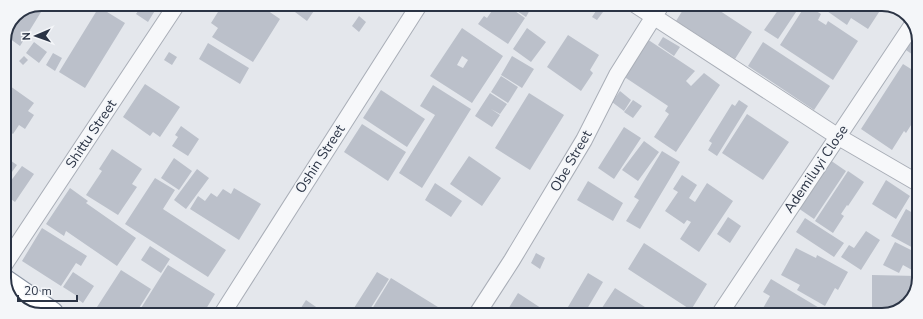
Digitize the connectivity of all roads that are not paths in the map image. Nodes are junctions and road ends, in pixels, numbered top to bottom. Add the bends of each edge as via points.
1 (172, 11) edge
2 (415, 11) edge
3 (658, 11) edge
4 (910, 29) edge
5 (837, 136) junction
6 (912, 180) edge
7 (11, 253) edge
8 (12, 286) edge
9 (45, 308) edge
10 (226, 308) edge
11 (481, 308) edge
12 (724, 308) edge

1 - 7 street, Shittu Street
2 - 10 street, Oshin Street
3 - 5 street
3 - 11 street, Obe Street via 617,75 584,140
4 - 5 street, Ademiluyi Close
5 - 6 street
5 - 12 street, Ademiluyi Close
8 - 9 highway

